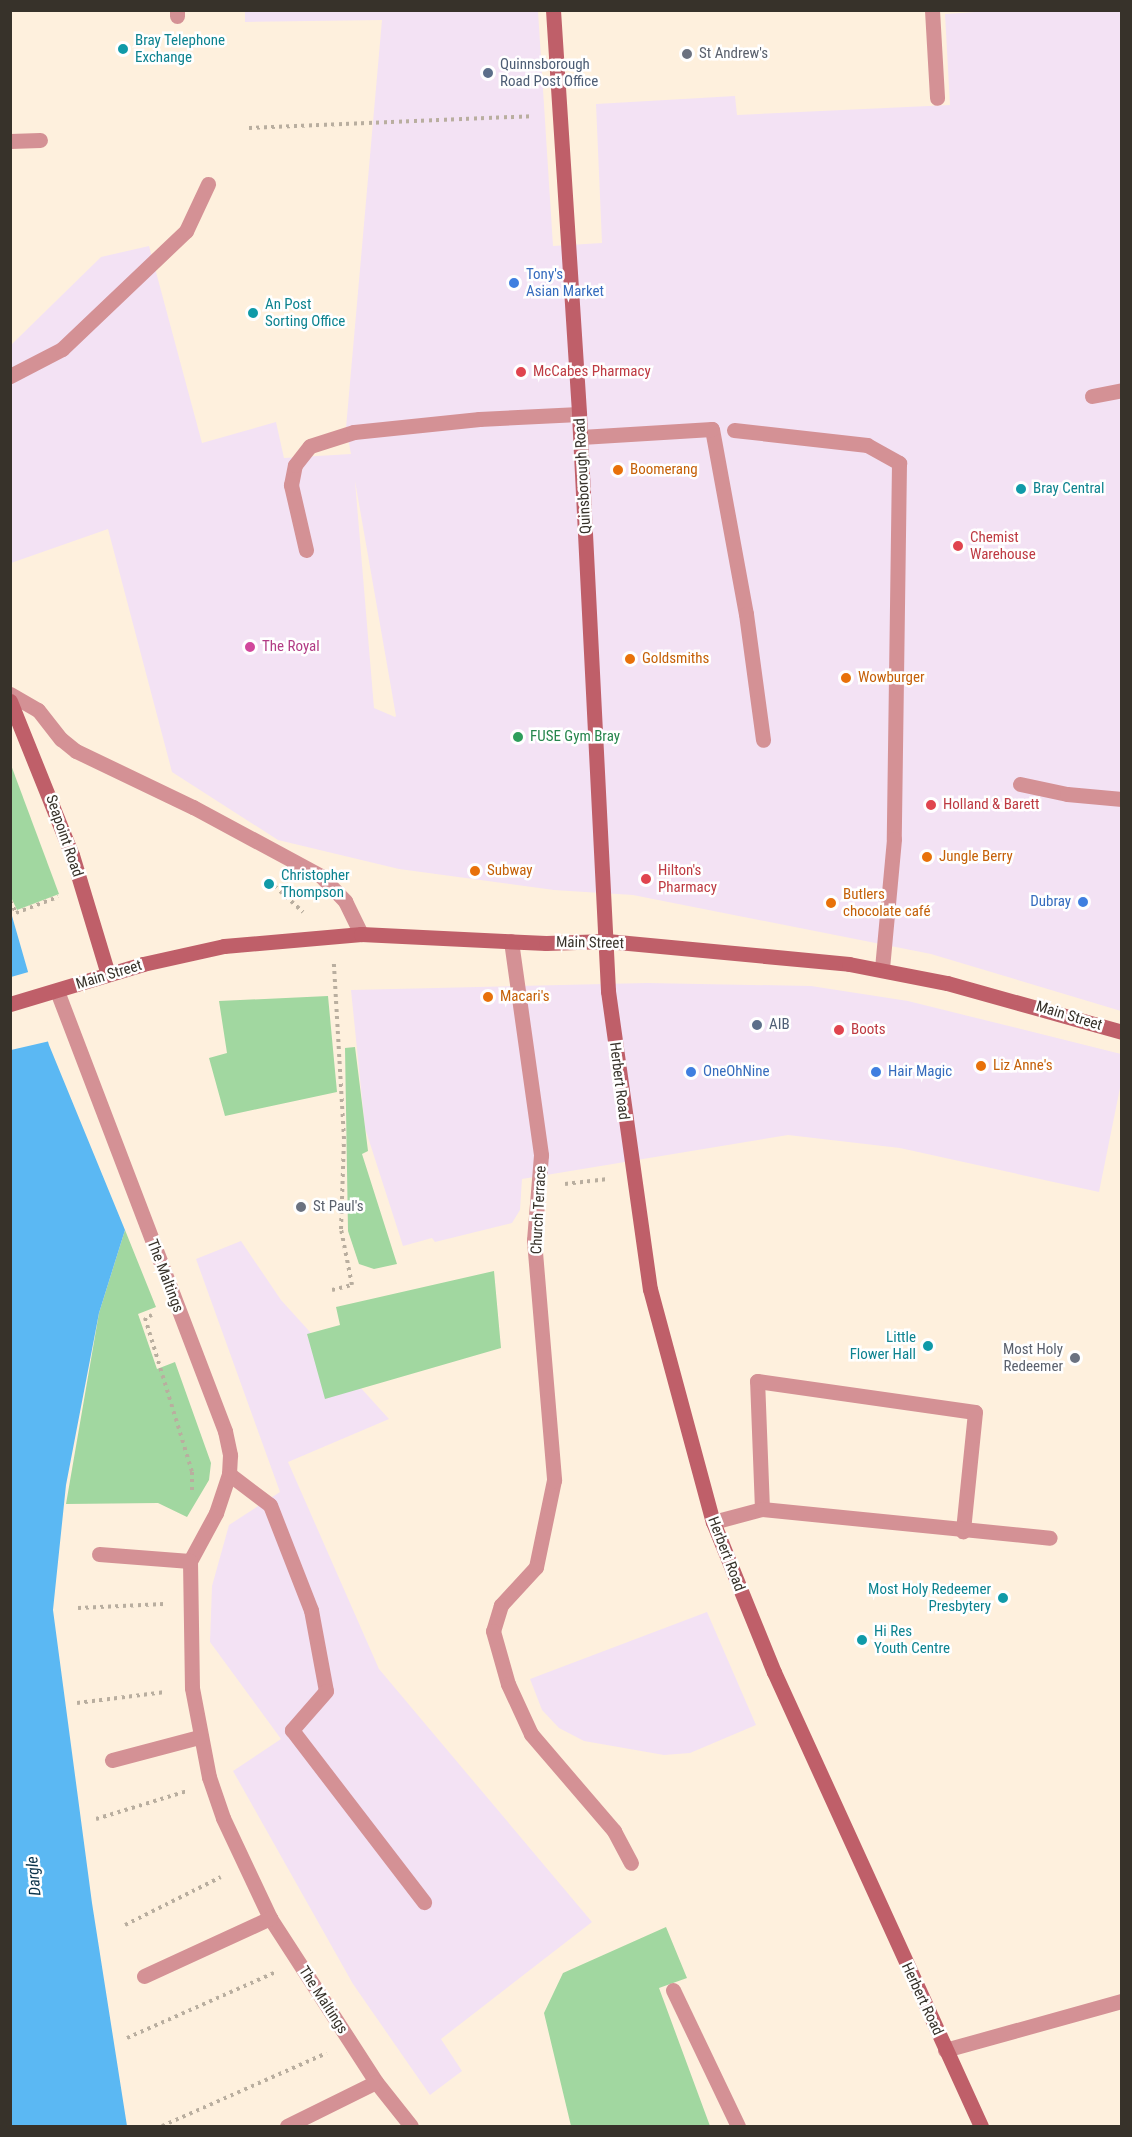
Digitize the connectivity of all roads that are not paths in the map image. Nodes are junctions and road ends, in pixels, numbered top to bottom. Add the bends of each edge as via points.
1 (553, 10) edge
2 (932, 10) edge
3 (937, 98) dead end
4 (40, 140) dead end
5 (10, 141) edge
6 (208, 184) dead end
7 (10, 376) edge
8 (1122, 390) edge
9 (1092, 396) dead end
10 (579, 414) junction
11 (734, 430) dead end
12 (580, 437) junction
13 (306, 550) dead end
14 (10, 694) edge
15 (10, 701) edge
16 (762, 740) dead end
17 (1020, 784) dead end
18 (1122, 799) edge
19 (362, 934) junction
20 (511, 942) junction
21 (607, 942) junction
22 (882, 969) junction
23 (108, 974) junction
24 (57, 991) junction
25 (10, 1004) edge
26 (1122, 1032) edge
27 (229, 1474) junction
28 (762, 1509) junction
29 (712, 1522) junction
30 (963, 1531) junction
31 (1050, 1538) dead end
32 (99, 1554) dead end
33 (190, 1561) junction
34 (199, 1737) junction
35 (112, 1760) dead end
36 (631, 1863) dead end
37 (424, 1902) dead end
38 (270, 1918) junction
39 (144, 1976) dead end
40 (673, 1990) dead end
41 (1122, 2001) edge
42 (945, 2050) junction
43 (376, 2082) junction
44 (287, 2127) edge
45 (411, 2127) edge
46 (738, 2127) edge
47 (981, 2127) edge

1 - 10 main road, Quinsborough Road
2 - 3 street
4 - 5 street
6 - 7 street via 186,231 62,348
8 - 9 street
10 - 12 main road, Quinsborough Road
10 - 13 street via 354,432 310,446 295,465 291,485
11 - 22 street via 867,445 899,463 894,839
12 - 16 street via 712,429 746,614
12 - 21 main road, Quinsborough Road
14 - 19 street via 38,710 76,751 193,807 321,876 345,901
15 - 23 main road, Seapoint Road via 72,855
17 - 18 street via 1066,794
19 - 20 main road, Main Street
19 - 23 main road, Main Street via 224,946
20 - 21 main road, Main Street
20 - 36 street, Church Terrace via 541,1155 534,1240 554,1480 536,1567 501,1605 493,1631 508,1684 531,1734 614,1831
21 - 22 main road, Main Street
21 - 29 main road, Herbert Road via 608,991 650,1289
22 - 26 main road, Main Street via 1049,1009
23 - 24 main road, Main Street
24 - 25 main road, Main Street
24 - 27 street, The Maltings via 225,1431
27 - 33 street, The Maltings via 216,1513
27 - 37 street via 270,1504 311,1610 326,1691 292,1730
28 - 29 street
28 - 30 street
28 - 30 street via 757,1381 975,1413
29 - 42 main road, Herbert Road via 774,1672
30 - 31 street
32 - 33 street
33 - 34 street, The Maltings via 189,1645
34 - 35 street
34 - 38 street, The Maltings via 223,1818
38 - 39 street
38 - 43 street, The Maltings
40 - 46 street
41 - 42 street
42 - 47 main road, Herbert Road
43 - 44 street
43 - 45 street, The Maltings

